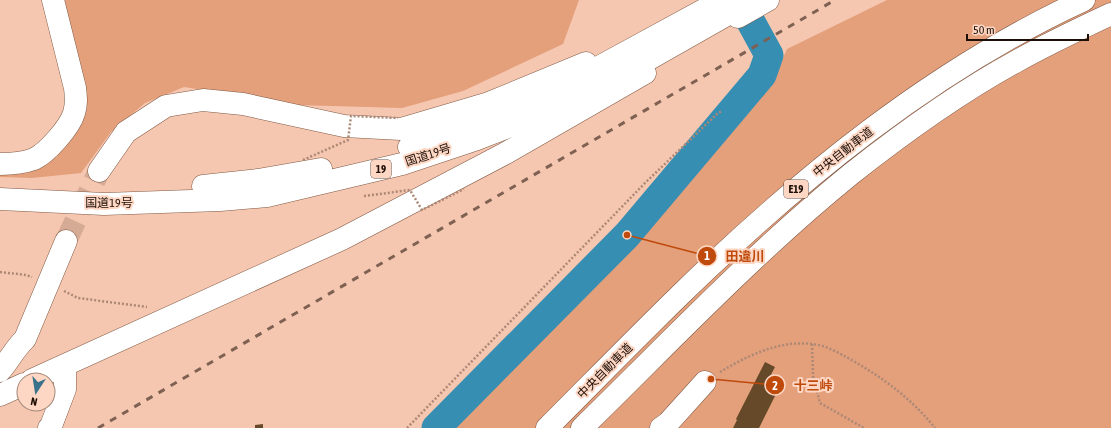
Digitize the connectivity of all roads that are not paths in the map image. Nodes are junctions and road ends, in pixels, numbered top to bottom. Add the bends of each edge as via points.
1 (53, 0) edge
2 (1084, 0) edge
3 (760, 1) edge
4 (730, 11) edge
5 (1111, 14) edge
6 (636, 47) junction
7 (0, 164) edge
8 (99, 171) tunnel mouth
9 (0, 191) edge
10 (0, 199) edge
11 (66, 241) tunnel mouth
12 (25, 338) junction
13 (0, 371) edge
14 (49, 372) edge
15 (56, 379) edge
16 (705, 382) road end
17 (16, 388) edge
18 (0, 395) edge
19 (49, 428) edge
20 (546, 428) edge
21 (582, 428) edge
22 (661, 428) edge

1 - 7 main road via 75,88 74,115 44,152 34,159
2 - 20 main road, 中央自動車道 / E19 via 1040,22 950,74 834,157 685,290
3 - 4 main road, 国道19号 / 19
4 - 6 main road, 国道19号 / 19
4 - 10 main road, 国道19号 / 19 via 628,71 554,109 477,139 402,164 267,196 104,204
4 - 14 main road via 506,153 342,239
5 - 21 main road, 中央自動車道 / E19 via 1015,62 962,94 851,174 749,264
6 - 8 main road via 617,48 574,69 489,103 401,129 344,126 243,104 203,100 166,106 126,132
6 - 9 main road, 国道19号 / 19 via 534,99 403,149 313,171 152,193
11 - 12 main road
12 - 13 main road
12 - 14 main road via 28,361 36,368
15 - 19 main road via 65,389
16 - 22 main road
17 - 18 main road

